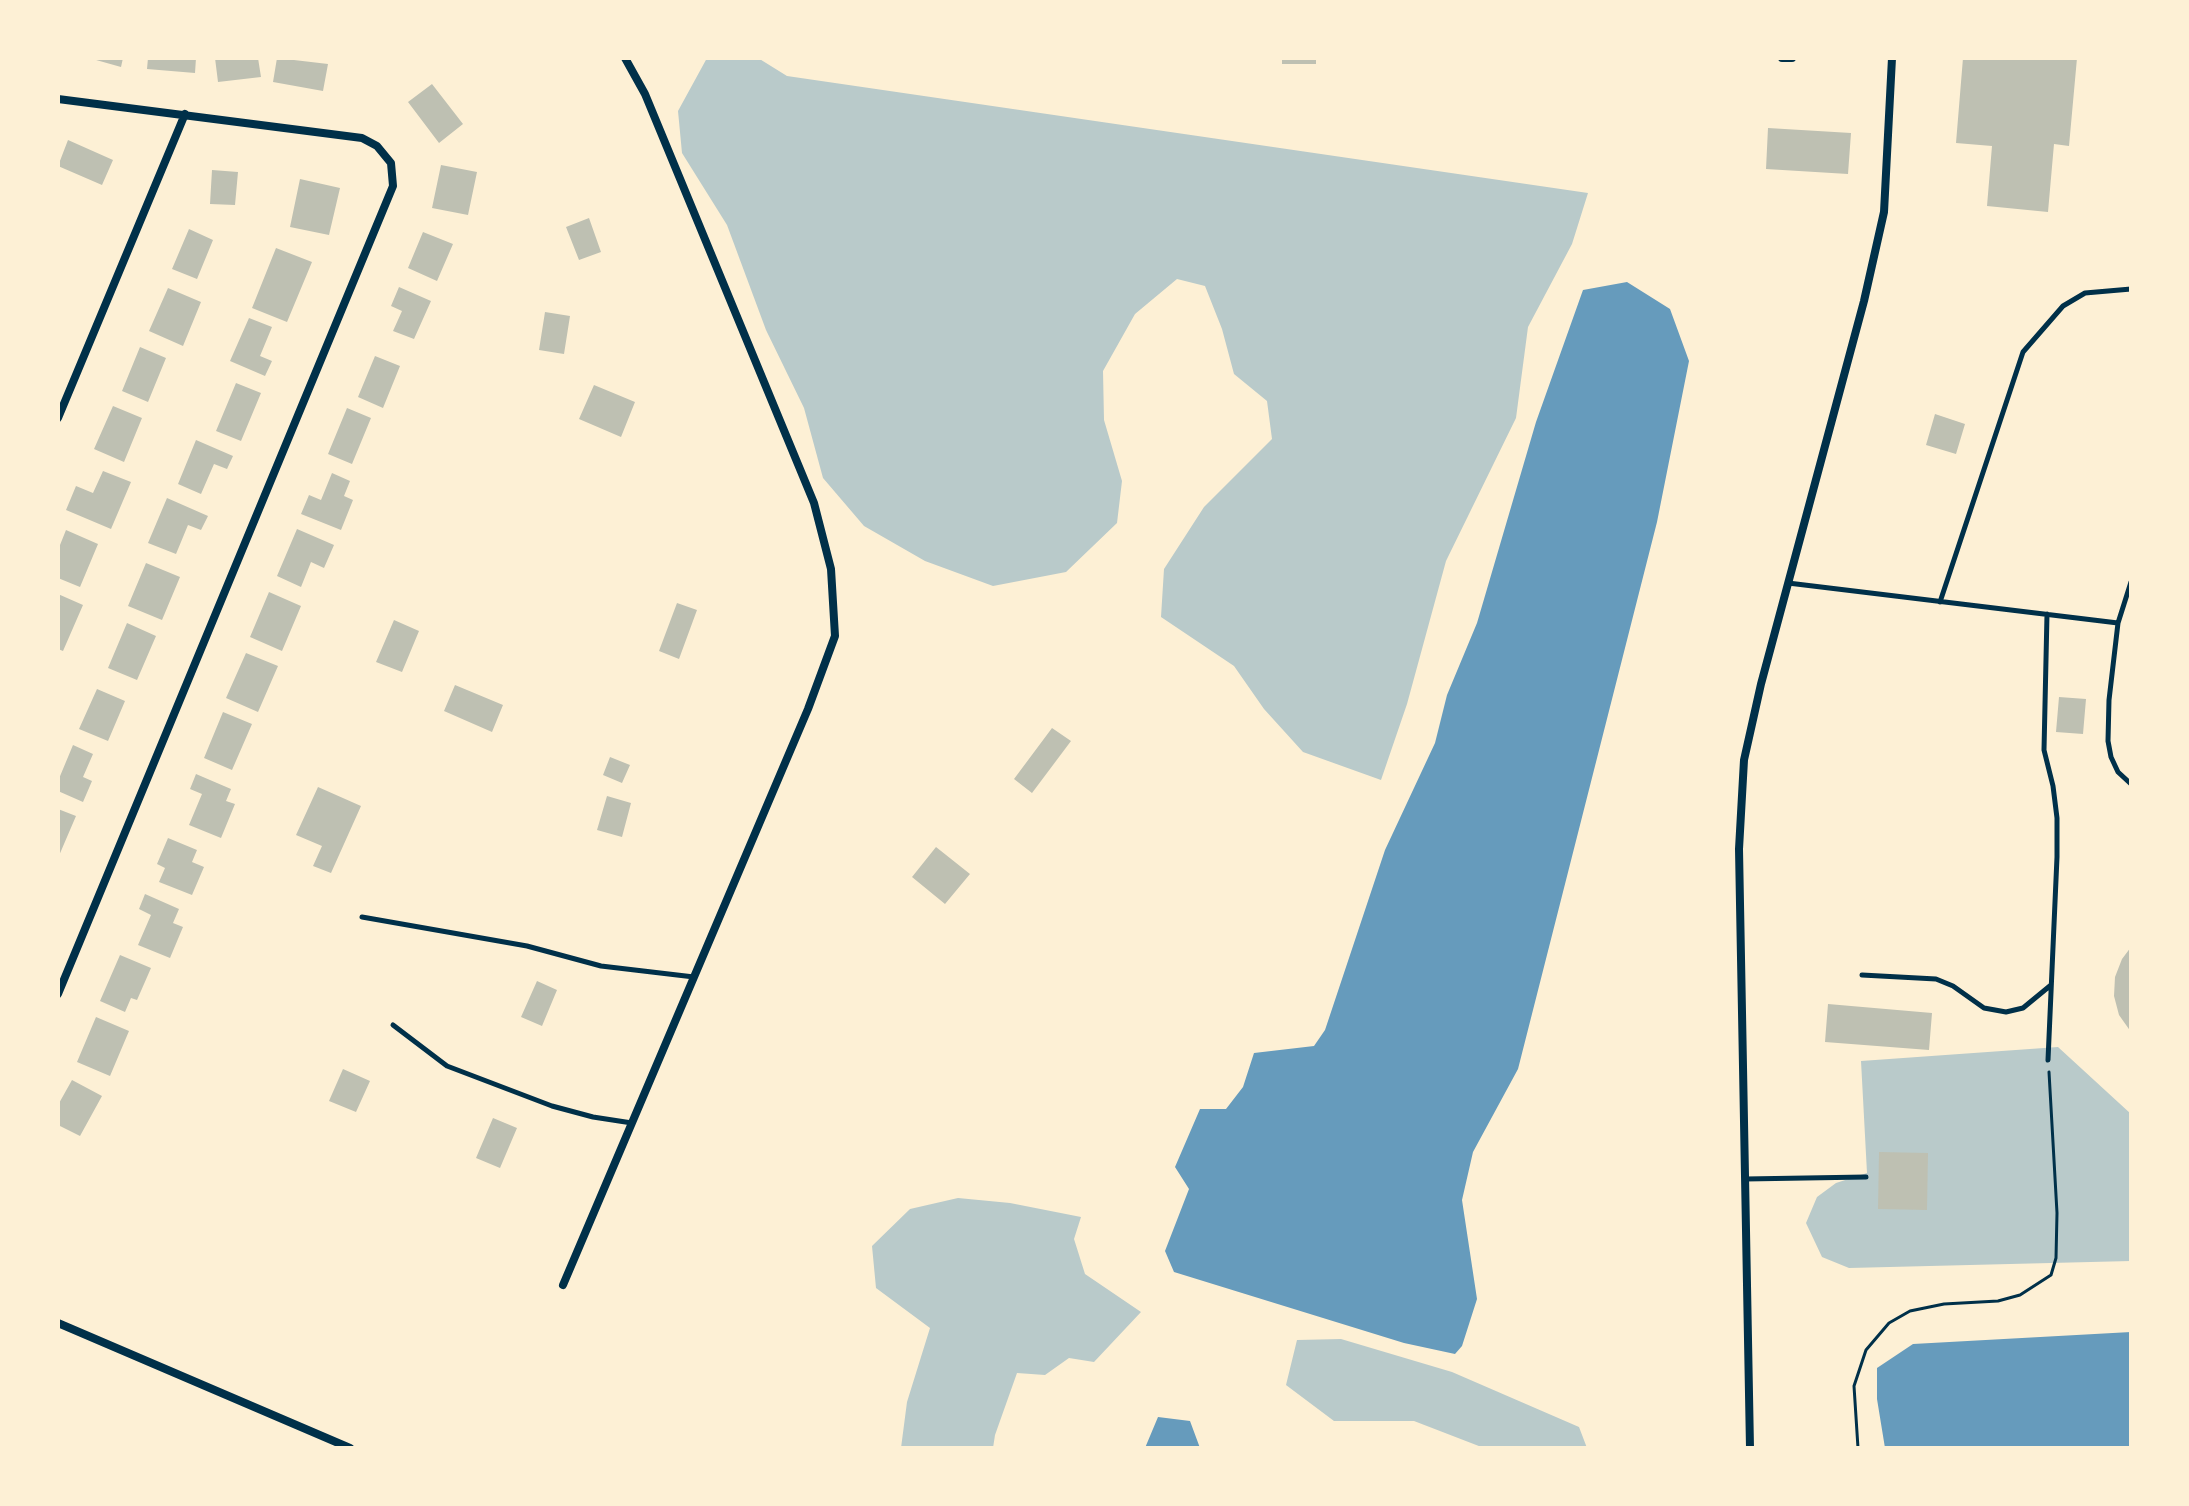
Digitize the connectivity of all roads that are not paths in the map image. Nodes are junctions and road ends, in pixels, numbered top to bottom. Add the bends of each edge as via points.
1 (625, 58) edge
2 (1782, 58) edge
3 (1792, 58) edge
4 (1892, 58) edge
5 (58, 99) edge
6 (185, 114) junction
7 (2131, 289) edge
8 (58, 418) edge
9 (2131, 582) edge
10 (1788, 583) junction
11 (1940, 602) junction
12 (2047, 614) junction
13 (2118, 623) junction
14 (2131, 784) edge
15 (362, 917) dead end
16 (1862, 975) dead end
17 (694, 977) junction
18 (2052, 985) junction
19 (58, 994) edge
20 (393, 1025) dead end
21 (2048, 1060) road end
22 (632, 1123) junction
23 (1866, 1177) dead end
24 (1745, 1179) junction
25 (563, 1285) dead end
26 (58, 1323) edge
27 (350, 1448) edge
28 (1750, 1448) edge

1 - 17 street via 645,94 814,503 831,569 835,636
2 - 3 street
4 - 10 street via 1884,212
5 - 6 street
6 - 8 street
6 - 19 street via 362,138 391,163 393,186
7 - 11 lane via 2085,293 2063,306 2023,352
9 - 13 lane
10 - 11 lane
10 - 24 street via 1744,760 1739,849
11 - 12 lane
12 - 13 lane
12 - 18 lane via 2044,750 2057,818
13 - 14 lane via 2108,741 2118,772
15 - 17 lane via 527,946 601,966
16 - 18 lane via 1936,979 1984,1008 2006,1012 2023,1008
17 - 22 street
18 - 21 lane
20 - 22 lane via 447,1066 552,1106
22 - 25 street
23 - 24 lane
24 - 28 street
26 - 27 street

